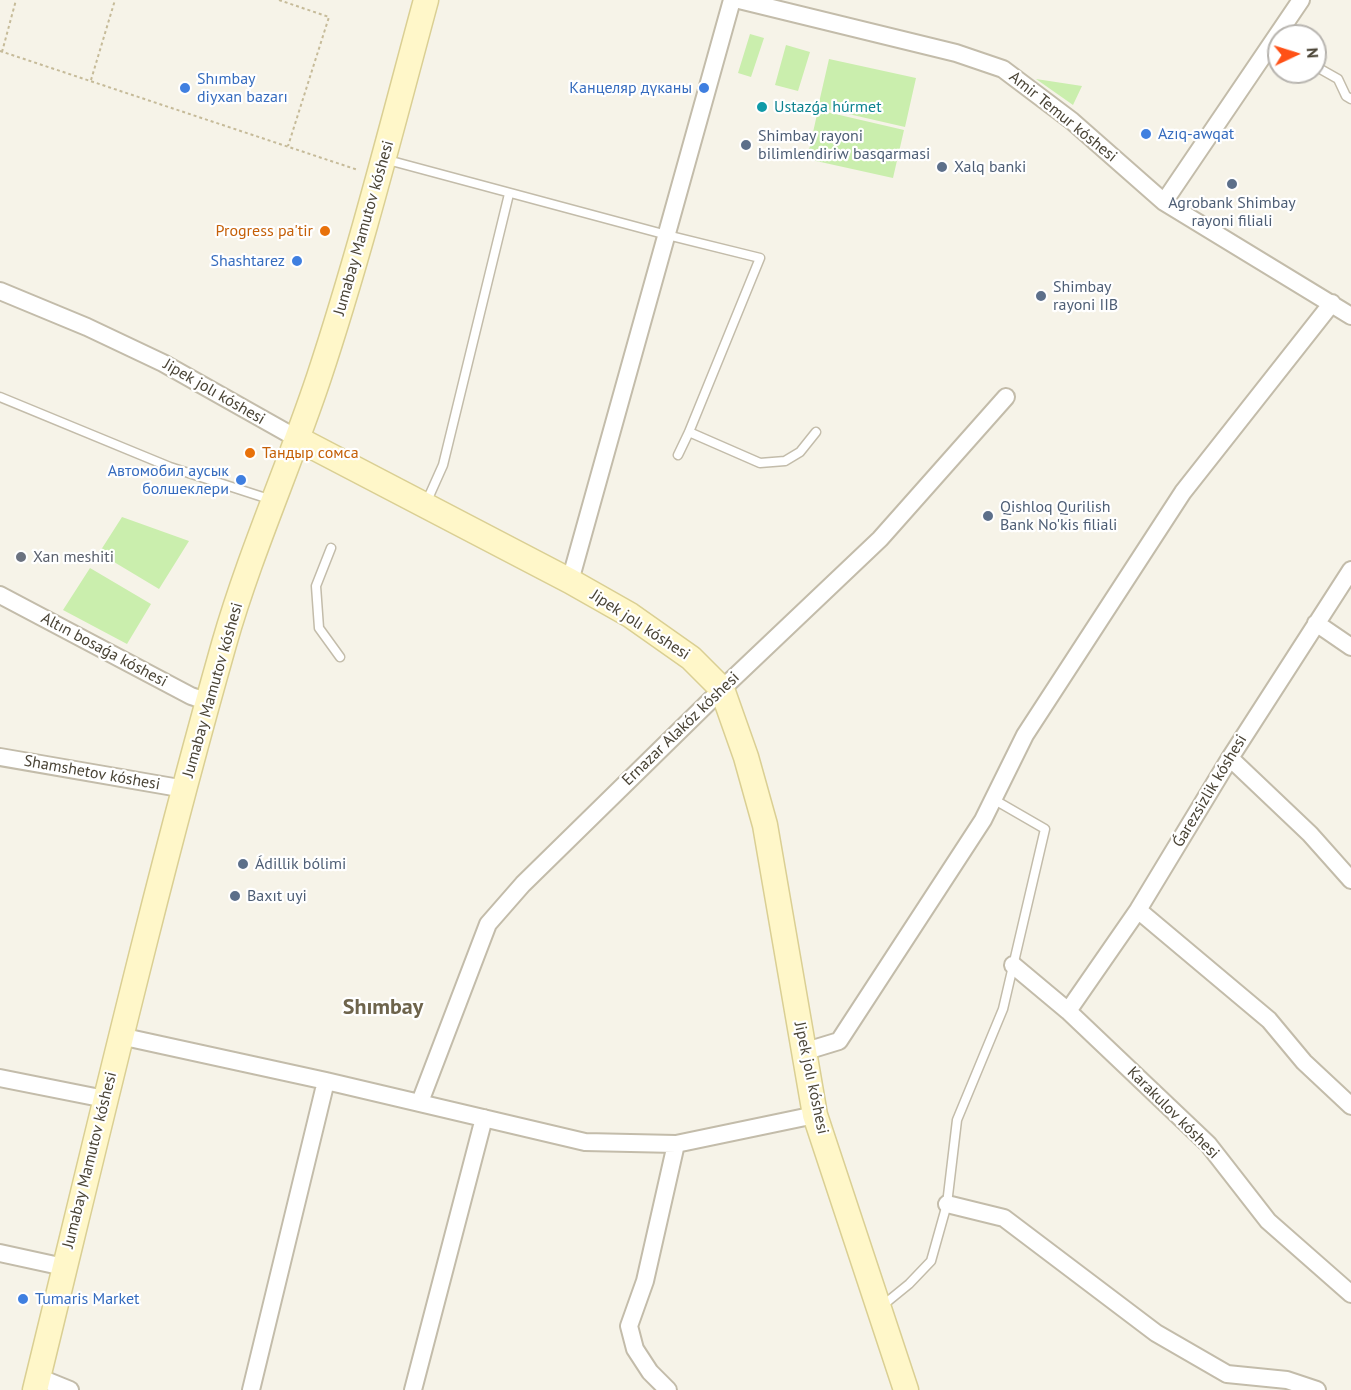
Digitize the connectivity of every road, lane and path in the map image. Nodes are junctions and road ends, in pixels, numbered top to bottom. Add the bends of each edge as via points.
1 (16, 0) edge
2 (116, 0) edge
3 (279, 0) edge
4 (426, 0) edge
5 (732, 0) edge
6 (739, 0) edge
7 (1301, 0) edge
8 (1287, 24) edge
9 (1, 52) edge
10 (1267, 56) edge
11 (1327, 73) edge
12 (91, 80) junction
13 (1349, 95) edge
14 (288, 147) junction
15 (384, 159) junction
16 (358, 170) dead end
17 (509, 194) junction
18 (1164, 202) junction
19 (667, 235) junction
20 (0, 291) edge
21 (1332, 303) junction
22 (1351, 316) edge
23 (1006, 397) dead end
24 (0, 398) edge
25 (689, 432) junction
26 (816, 432) dead end
27 (298, 439) junction
28 (678, 454) dead end
29 (274, 501) junction
30 (425, 506) junction
31 (330, 548) dead end
32 (1351, 570) edge
33 (570, 580) junction
34 (0, 595) edge
35 (1316, 622) junction
36 (1351, 647) edge
37 (340, 657) dead end
38 (722, 689) junction
39 (209, 702) junction
40 (0, 757) edge
41 (1230, 758) junction
42 (185, 789) junction
43 (993, 799) junction
44 (1351, 880) edge
45 (1138, 910) junction
46 (1013, 965) junction
47 (1068, 1011) junction
48 (120, 1036) junction
49 (803, 1052) junction
50 (0, 1078) edge
51 (326, 1081) junction
52 (105, 1099) junction
53 (420, 1102) junction
54 (1351, 1106) edge
55 (815, 1115) junction
56 (484, 1118) junction
57 (676, 1144) junction
58 (947, 1204) junction
59 (0, 1253) edge
60 (64, 1267) junction
61 (1351, 1294) edge
62 (879, 1309) junction
63 (1228, 1382) edge
64 (36, 1384) edge
65 (70, 1390) edge
66 (251, 1390) edge
67 (413, 1390) edge
68 (668, 1390) edge
69 (906, 1390) edge
70 (1317, 1390) edge

1 - 9 path
2 - 12 path
3 - 14 path via 328,17
4 - 15 street, Jumabay Mamutov kóshesi
5 - 19 street
6 - 18 street, Amir Temur kóshesi via 956,53 1003,69 1072,121
7 - 8 street
9 - 12 path
10 - 18 street
11 - 13 lane via 1338,79
12 - 14 path
14 - 16 path
15 - 17 lane
15 - 27 street, Jumabay Mamutov kóshesi
17 - 19 lane
17 - 30 lane via 443,465
18 - 21 street, Amir Temur kóshesi
19 - 25 lane via 760,258
19 - 33 street
20 - 27 street, Jipek jolı kóshesi via 163,363
21 - 22 street, Amir Temur kóshesi
21 - 43 street via 1183,492 1025,735
23 - 38 street, Ernazar Alakóz kóshesi via 880,540
24 - 29 lane via 170,466
25 - 26 lane via 760,463 785,461 801,452
25 - 28 lane
27 - 29 street, Jumabay Mamutov kóshesi
27 - 30 street, Jipek jolı kóshesi
29 - 39 street, Jumabay Mamutov kóshesi via 225,641
30 - 33 street, Jipek jolı kóshesi
31 - 37 lane via 316,586 319,628
32 - 35 street, Ǵarezsizlik kóshesi
33 - 38 street, Jipek jolı kóshesi via 630,615 691,658
34 - 39 street, Altın bosaǵa kóshesi
35 - 36 street
35 - 41 street, Ǵarezsizlik kóshesi
38 - 49 street, Jipek jolı kóshesi via 765,825
38 - 53 street, Ernazar Alakóz kóshesi via 523,884 488,924
39 - 42 street, Jumabay Mamutov kóshesi
40 - 42 street, Shamshetov kóshesi
41 - 44 street via 1310,834
41 - 45 street, Ǵarezsizlik kóshesi
42 - 48 street, Jumabay Mamutov kóshesi
43 - 46 lane via 1045,829
43 - 49 street via 839,1041
45 - 47 street, Ǵarezsizlik kóshesi
45 - 54 street via 1269,1020 1304,1062
46 - 47 street, Karakulov kóshesi
46 - 58 lane via 1003,1009 957,1120
47 - 61 street, Karakulov kóshesi via 1208,1144 1269,1221
48 - 51 street
48 - 52 street, Jumabay Mamutov kóshesi
49 - 55 street, Jipek jolı kóshesi
50 - 52 street
51 - 53 street
51 - 66 street
52 - 60 street, Jumabay Mamutov kóshesi
53 - 56 street
55 - 57 street
55 - 62 street, Jipek jolı kóshesi
56 - 57 street via 585,1142
56 - 67 street
57 - 68 street via 645,1281 629,1326 635,1349
58 - 62 lane via 931,1261
58 - 63 street via 1004,1218
59 - 60 street
60 - 64 street, Jumabay Mamutov kóshesi
62 - 69 street, Jipek jolı kóshesi
63 - 70 street via 1287,1380
64 - 65 street

